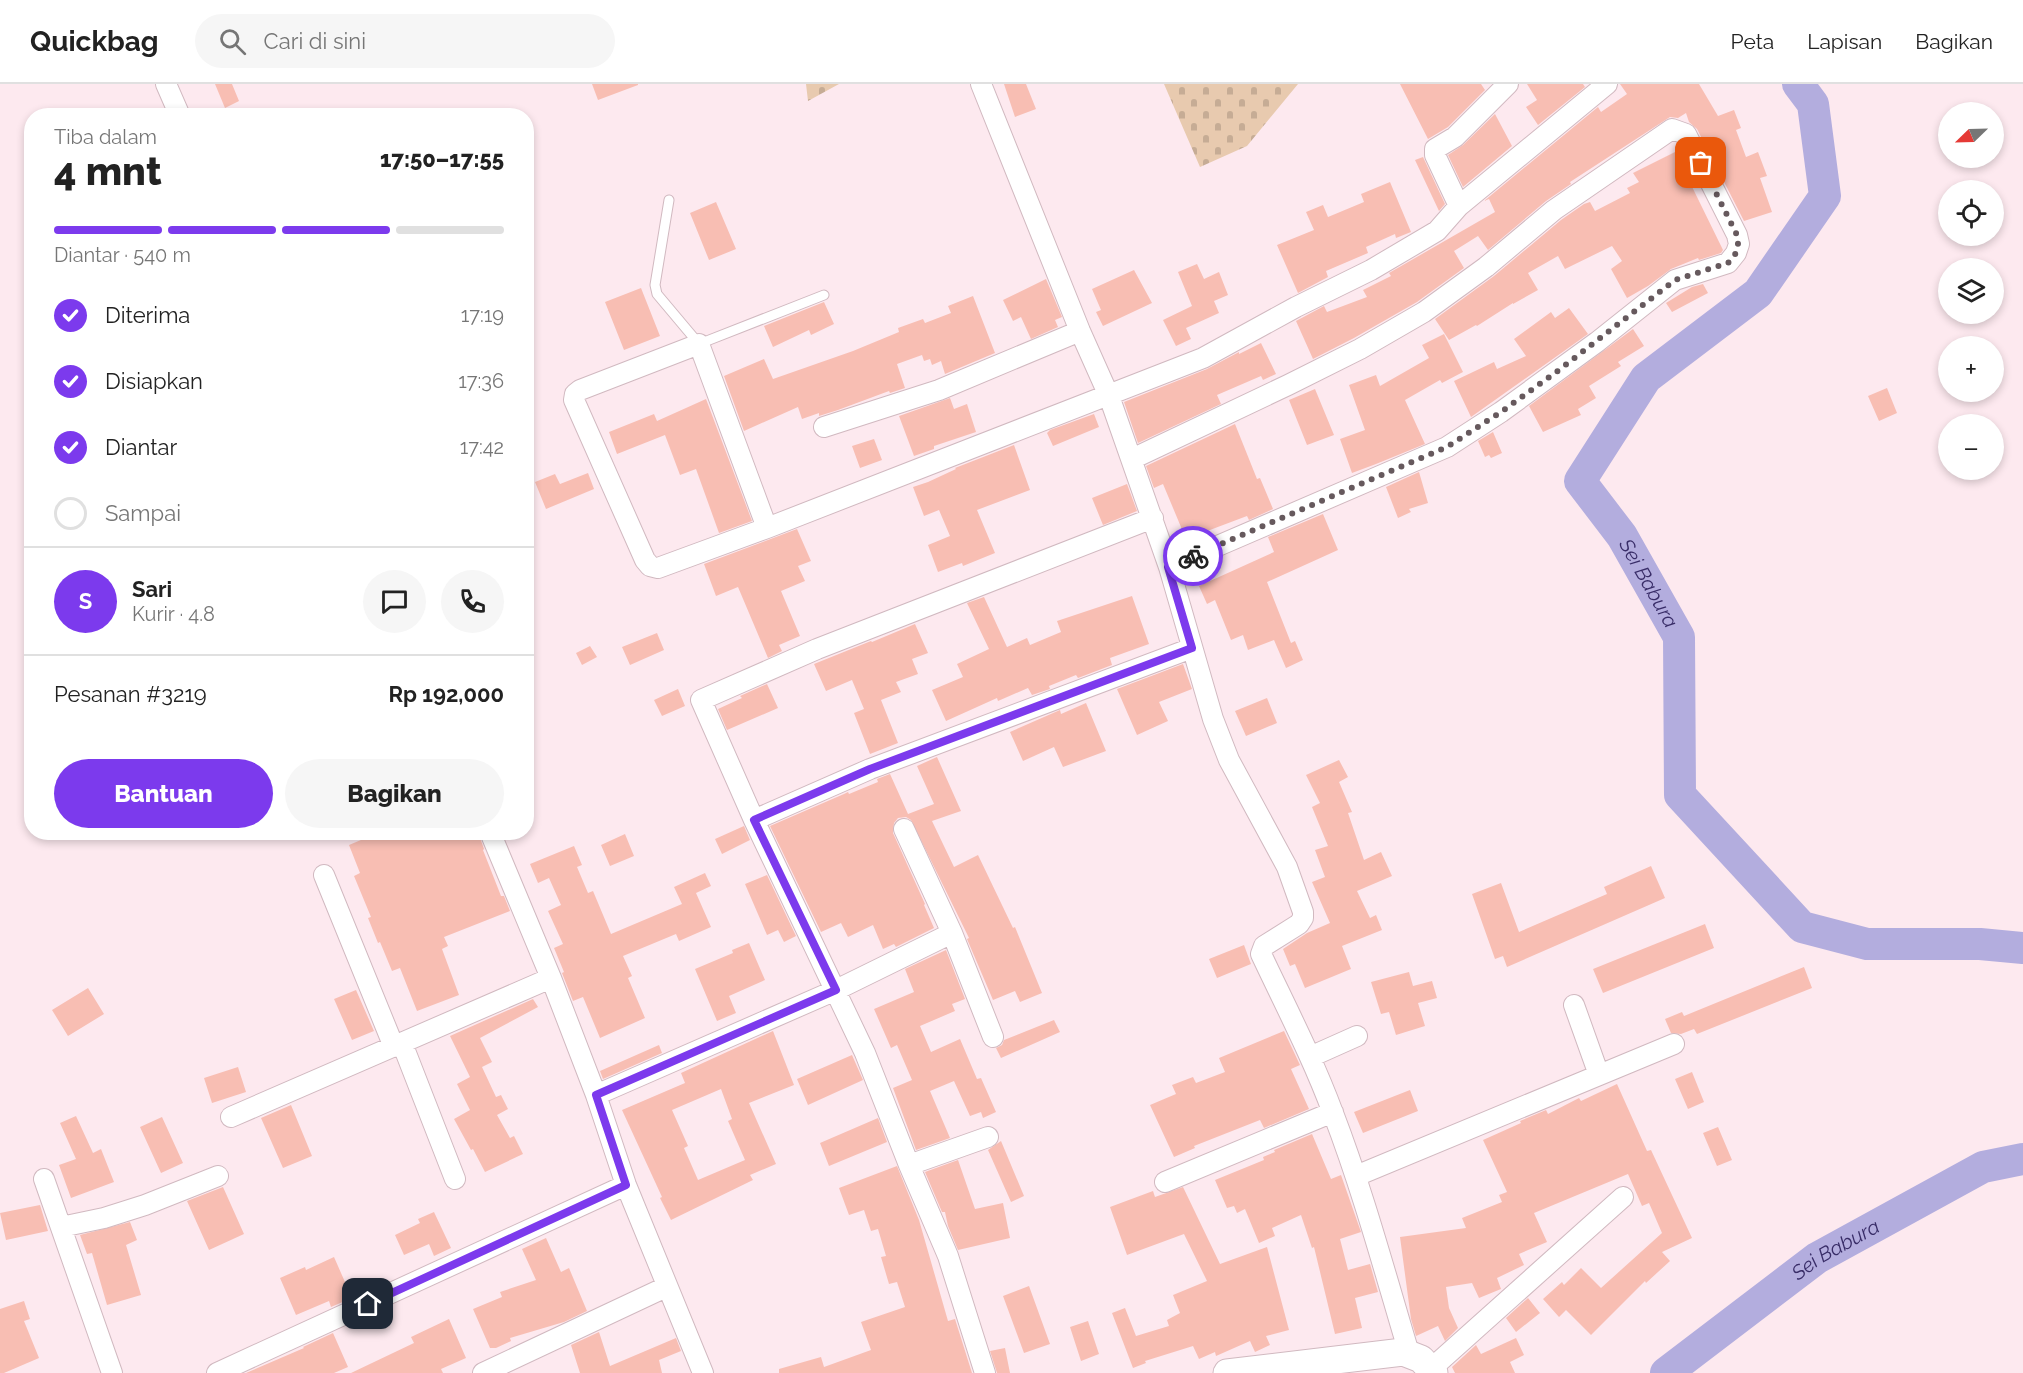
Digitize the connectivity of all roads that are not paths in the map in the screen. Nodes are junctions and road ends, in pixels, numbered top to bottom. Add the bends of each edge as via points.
1 (166, 84) edge
2 (981, 84) edge
3 (1508, 84) edge
4 (1607, 84) edge
5 (176, 108) edge
6 (669, 200) dead end
7 (1459, 206) junction
8 (824, 295) dead end
9 (1080, 330) junction
10 (699, 344) junction
11 (1109, 396) junction
12 (824, 428) dead end
13 (1132, 459) junction
14 (1153, 519) junction
15 (767, 528) junction
16 (1168, 567) junction
17 (1192, 648) junction
18 (754, 820) junction
19 (904, 829) dead end
20 (493, 840) edge
21 (324, 875) dead end
22 (952, 933) junction
23 (551, 978) junction
24 (836, 990) junction
25 (1574, 1005) dead end
26 (1357, 1036) dead end
27 (993, 1037) dead end
28 (1674, 1044) dead end
29 (398, 1045) junction
30 (1310, 1057) junction
31 (1599, 1075) junction
32 (596, 1095) junction
33 (1333, 1112) junction
34 (231, 1117) dead end
35 (988, 1137) dead end
36 (909, 1165) junction
37 (218, 1176) dead end
38 (1356, 1176) junction
39 (44, 1179) dead end
40 (455, 1179) dead end
41 (1165, 1182) dead end
42 (626, 1185) junction
43 (1623, 1197) dead end
44 (62, 1227) junction
45 (666, 1287) junction
46 (1409, 1353) junction
47 (1280, 1369) edge
48 (1433, 1370) edge
49 (112, 1373) edge
50 (217, 1373) edge
51 (483, 1373) edge
52 (703, 1373) edge
53 (985, 1373) edge
54 (1231, 1373) edge

1 - 5 street
2 - 9 street
3 - 7 street via 1455,136 1435,149
4 - 7 street
6 - 10 lane via 655,285 657,294
7 - 11 street via 1437,231 1371,270 1203,358
8 - 10 lane
9 - 11 street
9 - 12 street via 939,390
10 - 15 street
10 - 15 street via 580,390 574,400 650,567 658,568
11 - 13 street
11 - 15 street
13 - 14 street
13 - 16 street via 1360,349 1424,312 1554,210 1672,129 1686,134 1737,235 1736,253 1728,263 1675,280 1597,342 1447,447
14 - 16 street
14 - 18 street via 702,698
16 - 17 street
17 - 18 street via 870,769
17 - 30 street via 1229,760 1287,867 1303,912 1299,924 1264,946 1261,954
18 - 24 street
19 - 22 street
20 - 23 street
21 - 29 street
22 - 24 street
22 - 27 street
23 - 29 street
23 - 32 street
24 - 32 street
24 - 36 street
25 - 31 street
26 - 30 street
28 - 31 street
29 - 34 street
29 - 40 street
30 - 33 street
31 - 38 street
32 - 42 street
33 - 38 street
33 - 41 street
35 - 36 street
36 - 53 street via 948,1256
37 - 44 street via 145,1205
38 - 46 street
39 - 44 street
42 - 45 street
42 - 50 street
43 - 48 street
44 - 49 street
45 - 51 street
45 - 52 street
46 - 47 main road
46 - 48 main road
47 - 54 main road

